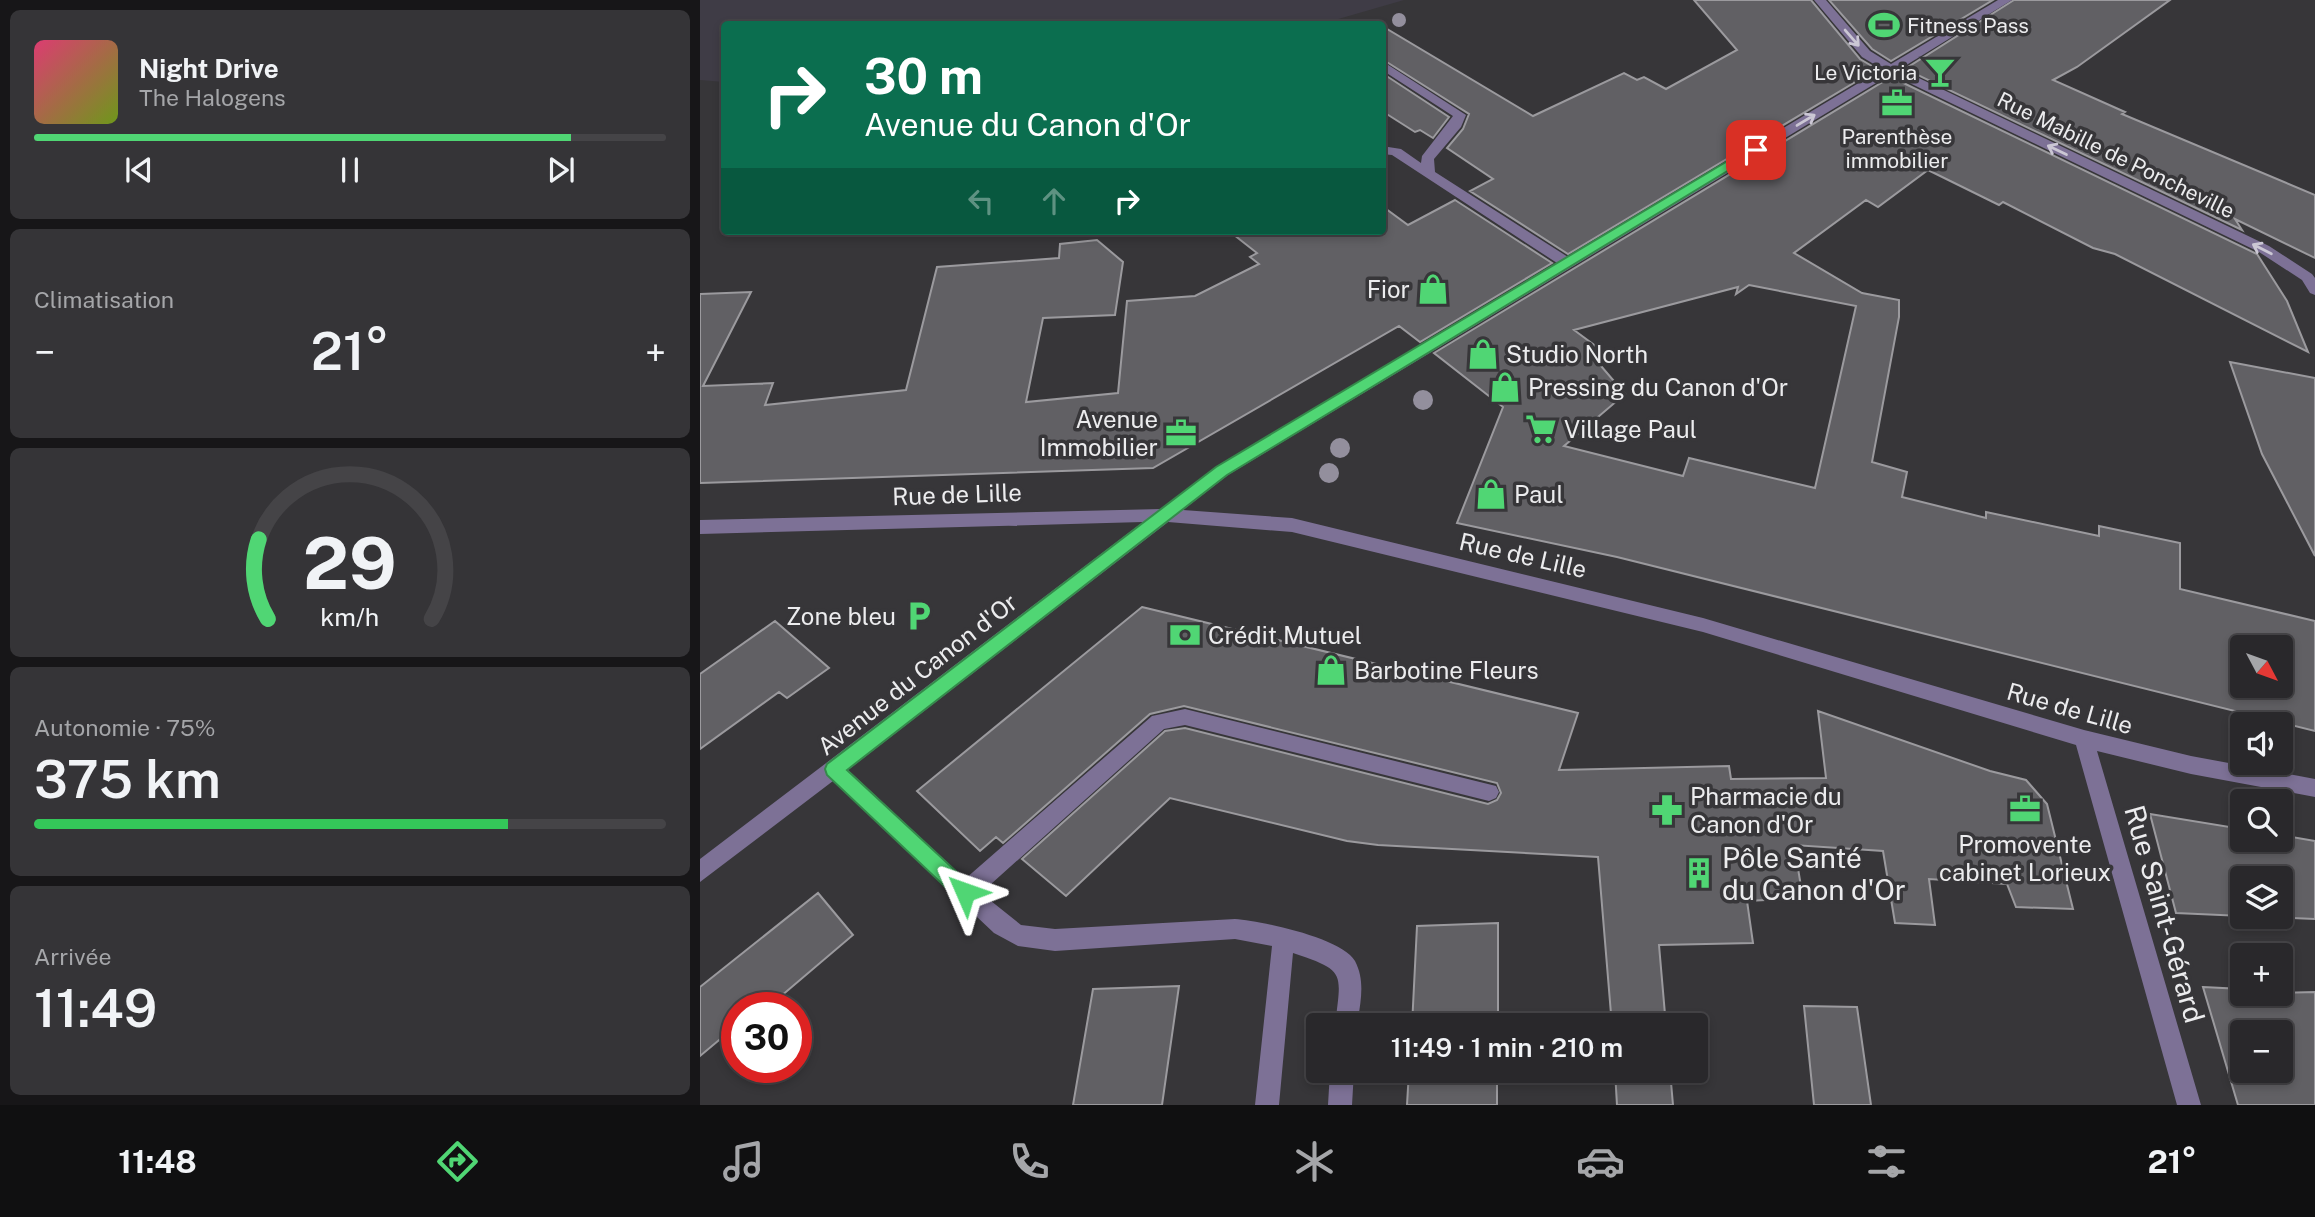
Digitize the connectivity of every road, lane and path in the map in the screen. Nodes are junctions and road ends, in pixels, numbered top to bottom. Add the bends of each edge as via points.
1 (1820, 0) edge
2 (2006, 0) edge
3 (1386, 67) edge
4 (1890, 69) junction
5 (1386, 151) edge
6 (1428, 174) junction
7 (1567, 263) junction
8 (2315, 290) edge
9 (1163, 515) junction
10 (700, 527) edge
11 (2084, 739) junction
12 (834, 769) junction
13 (2315, 788) edge
14 (1489, 792) dead end
15 (700, 872) edge
16 (965, 892) junction
17 (1284, 938) junction
18 (1347, 1013) edge
19 (1341, 1083) edge
20 (1267, 1105) edge
21 (1339, 1105) edge
22 (2189, 1105) edge

1 -> 4 street, Rue Mabille de Poncheville via 1866,54
2 - 4 street, Avenue du Canon d'Or
3 - 6 street via 1460,115 1427,159
7 -> 4 street, Avenue du Canon d'Or
8 -> 4 street, Rue Mabille de Poncheville via 2307,277 2264,249
5 - 6 street via 1396,152
6 - 7 street
7 - 9 street, Avenue du Canon d'Or via 1222,471
9 - 10 street, Rue de Lille
9 - 11 street, Rue de Lille via 1292,525 1608,599
9 - 12 street, Avenue du Canon d'Or
11 - 13 street, Rue de Lille
11 - 22 street, Rue Saint-Gérard
12 - 15 street, Avenue du Canon d'Or
12 - 16 street
14 - 16 street via 1185,717 1159,722
16 - 17 street via 1002,926 1035,940 1235,929
17 - 18 street via 1345,962 1350,974
17 - 20 street
19 - 21 street

